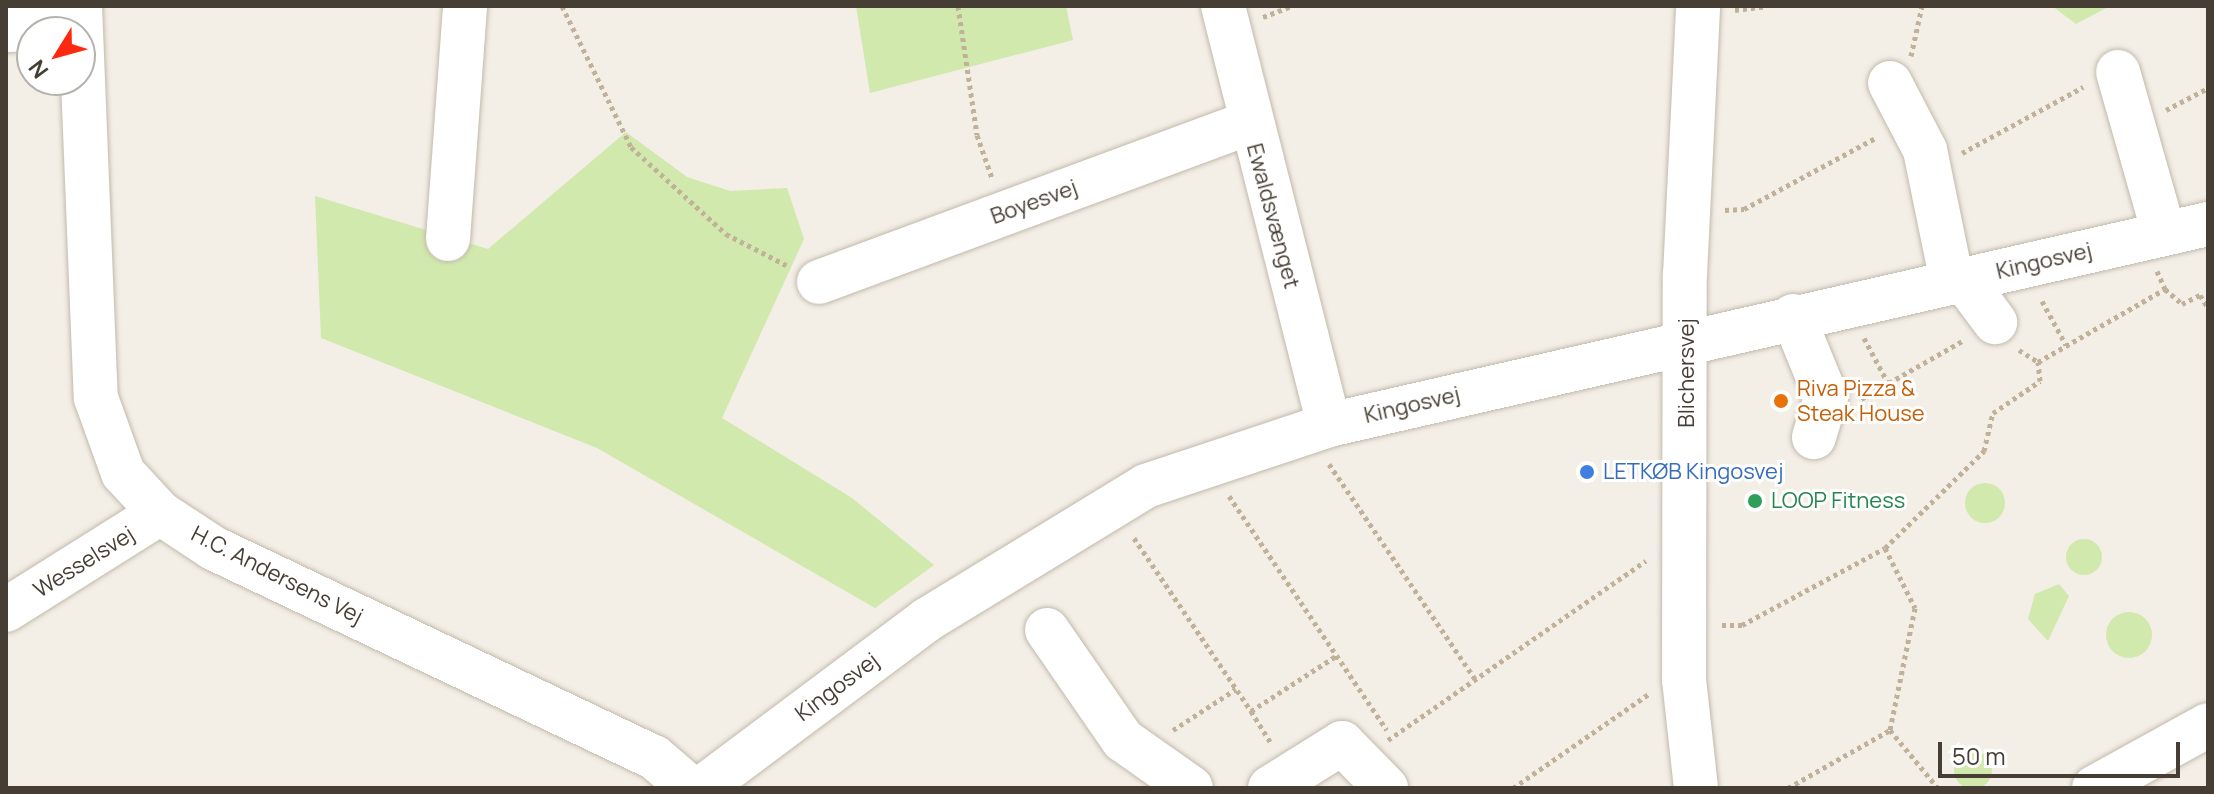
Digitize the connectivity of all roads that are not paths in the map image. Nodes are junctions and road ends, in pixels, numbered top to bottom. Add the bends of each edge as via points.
1 (465, 6) edge
2 (1223, 6) edge
3 (1698, 6) edge
4 (2118, 72) road end
5 (83, 96) edge
6 (1900, 101) road end
7 (1248, 123) junction
8 (2208, 224) edge
9 (2164, 234) junction
10 (448, 239) dead end
11 (1958, 280) junction
12 (819, 282) road end
13 (1793, 316) junction
14 (1995, 322) road end
15 (1688, 339) junction
16 (1318, 429) junction
17 (1814, 437) dead end
18 (160, 513) junction
19 (6, 610) edge
20 (1047, 630) dead end
21 (2208, 725) edge
22 (1380, 761) edge
23 (690, 788) edge
24 (702, 788) edge
25 (1191, 788) edge
26 (1270, 788) edge
27 (1696, 788) edge
28 (2094, 788) edge

1 - 10 street
2 - 7 street, Ewaldsvænget
3 - 15 street, Blichersvej
4 - 9 street
5 - 18 street, H.C. Andersens Vej via 96,398 123,473
6 - 11 street via 1929,171
7 - 12 street, Boyesvej
7 - 16 street, Ewaldsvænget
8 - 9 street, Kingosvej
9 - 11 street, Kingosvej
11 - 13 street, Kingosvej
11 - 14 street
13 - 15 street, Kingosvej
13 - 17 street via 1826,397
15 - 16 street, Kingosvej
15 - 27 street, Blichersvej via 1684,680
16 - 24 street, Kingosvej via 1208,465 1111,505 928,619
18 - 19 street, Wesselsvej
18 - 23 street, H.C. Andersens Vej via 213,548 654,757
20 - 25 street via 1123,740
21 - 28 street
22 - 26 street via 1342,743

